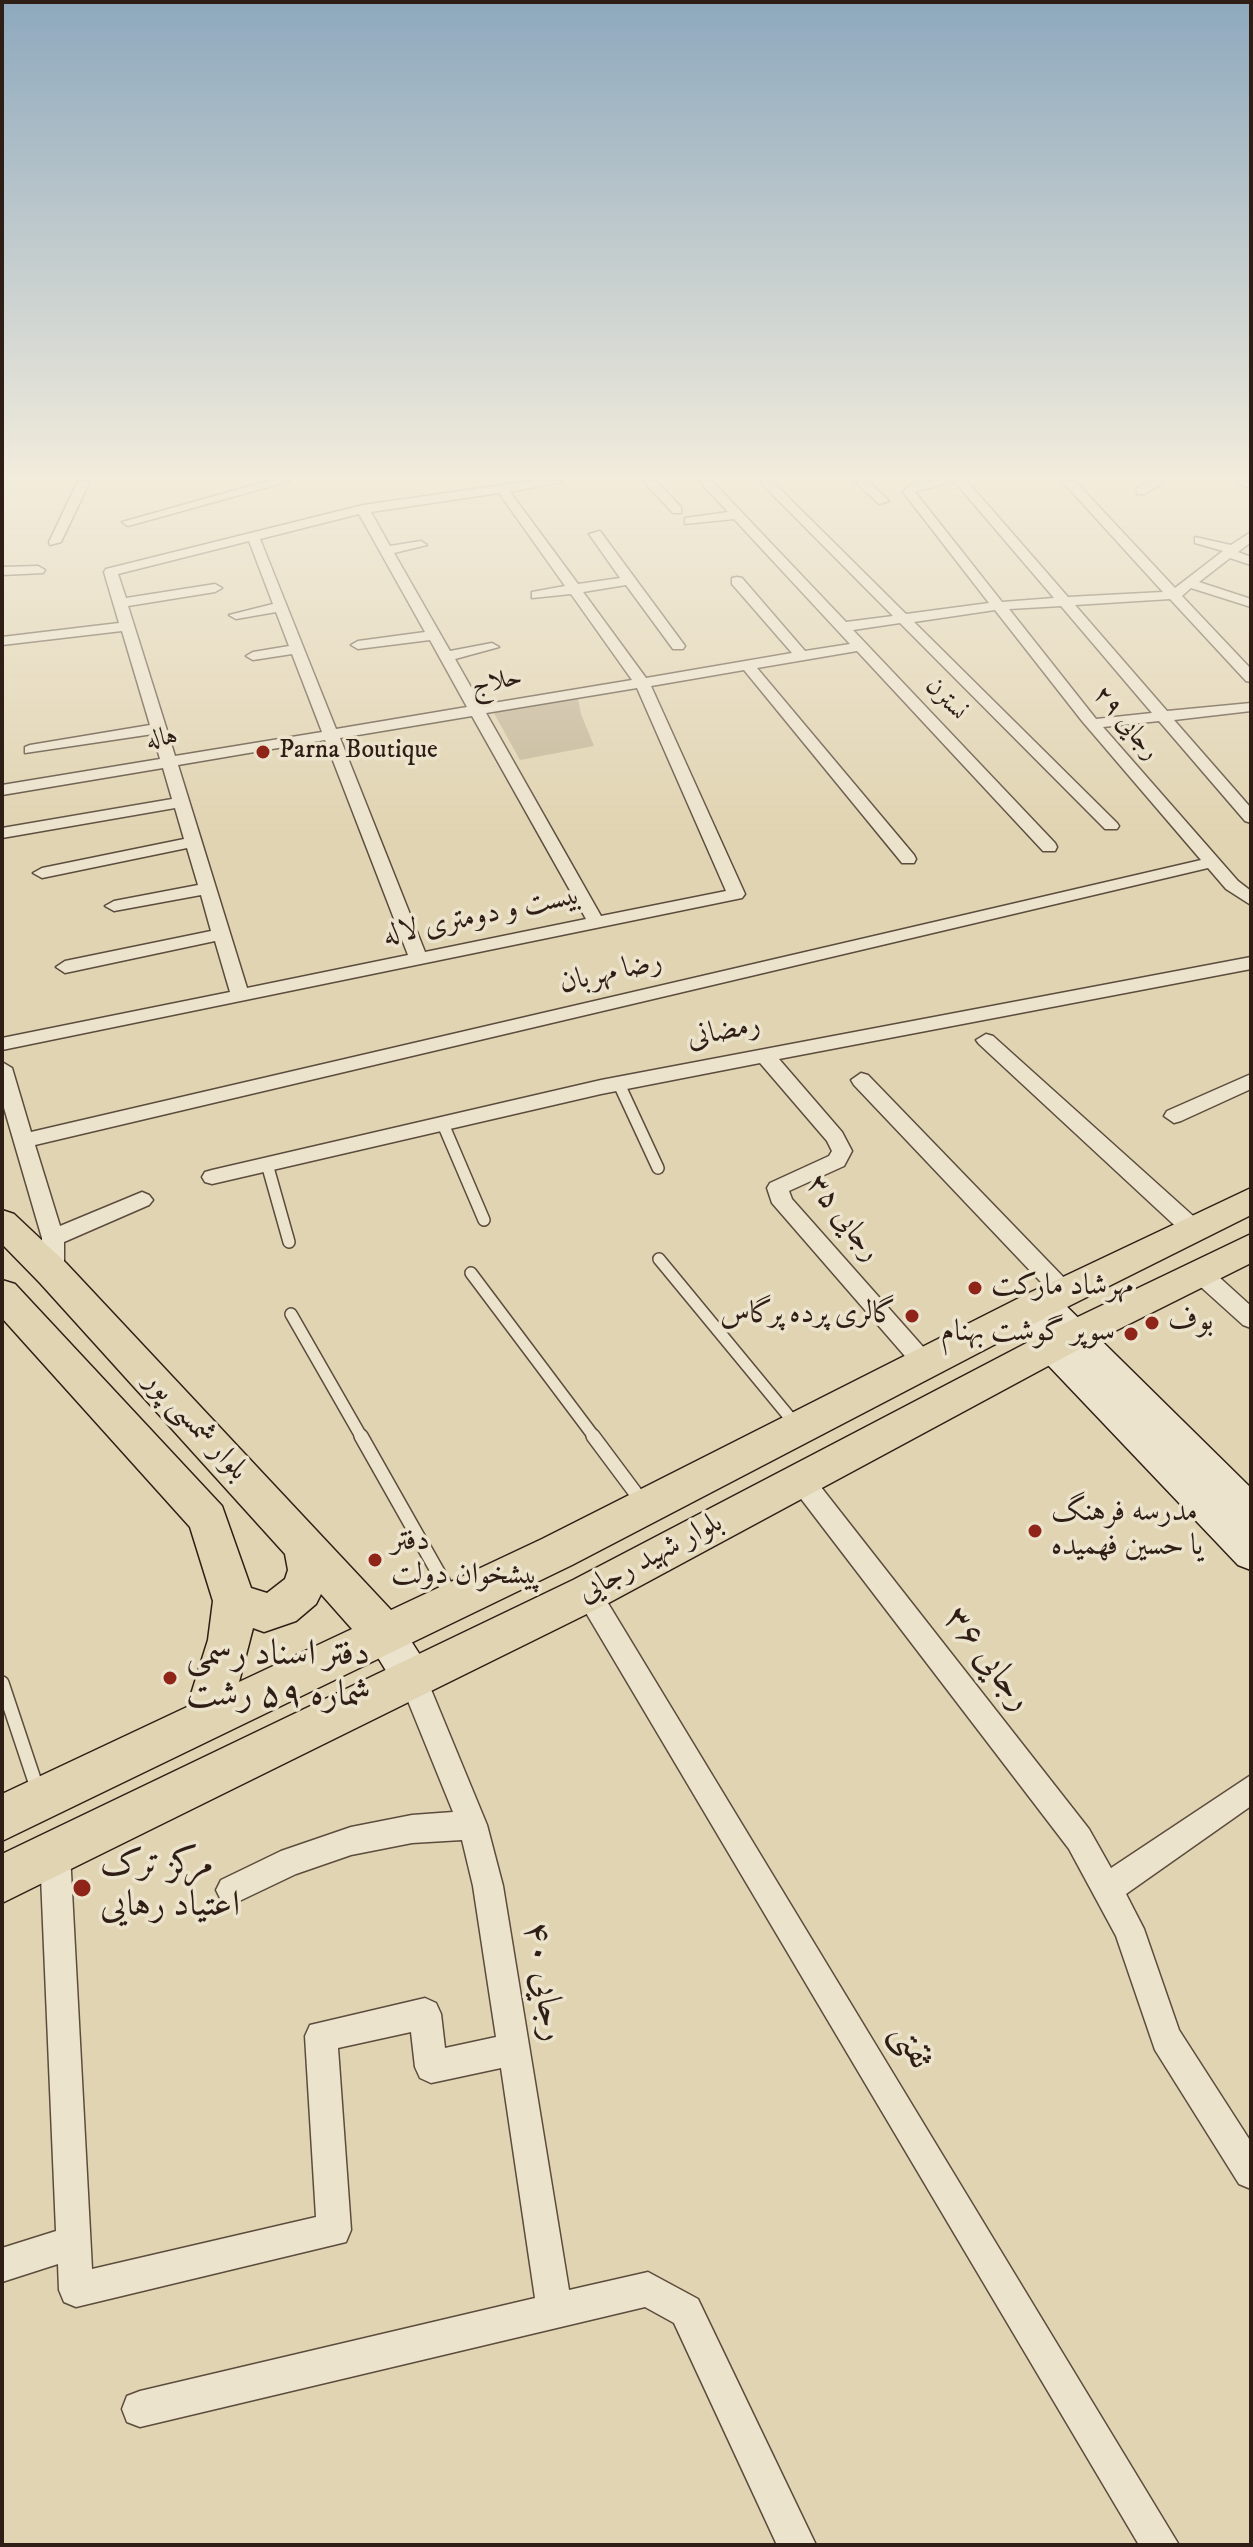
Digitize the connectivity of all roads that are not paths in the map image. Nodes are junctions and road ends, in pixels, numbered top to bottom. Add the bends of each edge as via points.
1 (120, 600) edge
2 (141, 600) edge
3 (277, 600) edge
4 (414, 600) edge
5 (582, 600) edge
6 (644, 600) edge
7 (753, 600) edge
8 (817, 600) edge
9 (884, 600) edge
10 (992, 600) edge
11 (1062, 600) edge
12 (1108, 600) edge
13 (1179, 600) edge
14 (121, 603) junction
15 (1065, 603) junction
16 (997, 606) junction
17 (280, 607) junction
18 (236, 615) dead end
19 (903, 619) junction
20 (127, 626) junction
21 (843, 627) junction
22 (434, 635) junction
23 (2, 641) edge
24 (358, 645) dead end
25 (678, 646) dead end
26 (861, 646) junction
27 (492, 647) dead end
28 (297, 649) junction
29 (253, 656) dead end
30 (446, 656) junction
31 (802, 656) junction
32 (1251, 656) edge
33 (1233, 658) junction
34 (747, 665) junction
35 (1251, 678) edge
36 (642, 683) junction
37 (1251, 707) edge
38 (477, 711) junction
39 (1162, 716) junction
40 (1093, 724) junction
41 (159, 728) junction
42 (331, 735) junction
43 (30, 750) dead end
44 (169, 763) junction
45 (2, 790) edge
46 (181, 802) junction
47 (1251, 818) edge
48 (1111, 826) dead end
49 (2, 833) edge
50 (193, 842) junction
51 (1049, 847) dead end
52 (908, 859) dead end
53 (1212, 862) junction
54 (42, 873) dead end
55 (207, 889) junction
56 (1251, 900) edge
57 (114, 906) dead end
58 (596, 922) junction
59 (221, 934) junction
60 (418, 958) junction
61 (1251, 963) edge
62 (65, 967) dead end
63 (240, 995) junction
64 (986, 1040) dead end
65 (2, 1044) edge
66 (765, 1056) junction
67 (2, 1068) edge
68 (861, 1080) dead end
69 (1251, 1081) edge
70 (619, 1084) junction
71 (1174, 1116) dead end
72 (443, 1124) junction
73 (24, 1141) junction
74 (267, 1164) junction
75 (658, 1168) dead end
76 (212, 1177) dead end
77 (142, 1200) dead end
78 (1251, 1200) edge
79 (484, 1220) dead end
80 (2, 1223) edge
81 (1193, 1229) junction
82 (289, 1242) dead end
83 (1251, 1247) edge
84 (53, 1256) junction
85 (659, 1259) dead end
86 (471, 1273) dead end
87 (1200, 1273) junction
88 (2, 1294) edge
89 (1042, 1303) junction
90 (291, 1314) dead end
91 (1251, 1319) edge
92 (1064, 1341) junction
93 (925, 1364) junction
94 (799, 1429) junction
95 (801, 1480) junction
96 (646, 1507) junction
97 (1251, 1512) edge
98 (305, 1547) junction
99 (1251, 1554) edge
100 (588, 1593) junction
101 (234, 1601) junction
102 (454, 1601) junction
103 (385, 1634) junction
104 (413, 1679) junction
105 (2, 1683) edge
106 (205, 1720) junction
107 (1251, 1789) edge
108 (41, 1799) junction
109 (2, 1818) edge
110 (473, 1825) junction
111 (55, 1853) junction
112 (2, 1879) edge
113 (1107, 1889) junction
114 (231, 1890) dead end
115 (514, 2049) junction
116 (1251, 2172) edge
117 (74, 2242) junction
118 (2, 2265) edge
119 (554, 2308) junction
120 (140, 2409) dead end
121 (797, 2545) edge
122 (1160, 2545) edge

1 - 14 street
2 - 14 street
3 - 17 street
4 - 22 street
5 - 36 street
6 - 25 street
7 - 31 street
8 - 21 street, نسترن
9 - 19 street
10 - 16 street, رجایی ۲۹
11 - 15 street
12 - 15 street
13 - 33 street
14 - 20 street
15 - 16 street
15 - 39 street
16 - 19 street
16 - 40 street, رجایی ۲۹
17 - 18 street
17 - 28 street
19 - 21 street
19 - 48 street
20 - 23 street
20 - 41 street
21 - 26 street, نسترن
22 - 24 street
22 - 30 street
26 - 31 street, حلاج
26 - 51 street, نسترن
27 - 30 street
28 - 29 street
28 - 42 street
30 - 38 street
31 - 34 street, حلاج
32 - 33 street
33 - 35 street
34 - 36 street, حلاج
34 - 52 street
36 - 38 street, حلاج
36 - 58 street, بیست و دومتری لاله via 736,894
37 - 39 street
38 - 42 street, حلاج
38 - 58 street
39 - 40 street
39 - 47 street
40 - 53 street, رجایی ۲۹
41 - 43 street
41 - 44 street
42 - 44 street, هاله
42 - 60 street
44 - 45 street, هاله
44 - 46 street
46 - 49 street
46 - 50 street
50 - 54 street
50 - 55 street
53 - 56 street, رجایی ۲۹
53 - 73 street, رضا مهربان
55 - 57 street
55 - 59 street
58 - 60 street, بیست و دومتری لاله
59 - 62 street
59 - 63 street
60 - 63 street, بیست و دومتری لاله
61 - 66 street, رمضانی
63 - 65 street, بیست و دومتری لاله
64 - 81 street
66 - 70 street, رمضانی
66 - 93 street, رجایی ۳۵ via 842,1151 837,1161 777,1188 783,1203
67 - 73 street
68 - 89 street
69 - 71 street
70 - 72 street, رمضانی
70 - 75 lane
72 - 74 street, رمضانی
72 - 79 lane
73 - 84 street
74 - 76 street, رمضانی
74 - 82 lane
77 - 84 street
78 - 81 main road, بلوار شهید رجایی
80 - 84 main road, بلوار شمسی پور
81 - 89 main road, بلوار شهید رجایی
83 - 87 main road, بلوار شهید رجایی
84 - 98 main road, بلوار شمسی پور
85 - 94 lane
86 - 96 lane
87 - 91 street
87 - 92 main road, بلوار شهید رجایی
88 - 101 main road, بلوار شمسی پور via 208,1518
89 - 92 street
89 - 93 main road, بلوار شهید رجایی
90 - 102 lane
92 - 95 main road, بلوار شهید رجایی
92 - 97 street
92 - 99 street
93 - 94 main road, بلوار شهید رجایی
94 - 96 main road, بلوار شهید رجایی
95 - 100 main road, بلوار شهید رجایی
95 - 113 street, رجایی ۳۶ via 1079,1839
96 - 102 main road, بلوار شهید رجایی
98 - 101 main road via 309,1570 301,1591 281,1607 264,1613
98 - 103 main road, بلوار شمسی پور
100 - 104 main road, بلوار شهید رجایی
100 - 122 street, ثقتی
101 - 106 main road, بلوار شمسی پور via 230,1640
102 - 103 main road, بلوار شهید رجایی
103 - 104 street
103 - 106 main road, بلوار شهید رجایی
104 - 110 street, رجایی ۴۰
104 - 111 main road, بلوار شهید رجایی
105 - 108 lane
106 - 108 main road, بلوار شهید رجایی
107 - 113 street
108 - 109 main road, بلوار شهید رجایی
110 - 114 street via 351,1841 291,1861
110 - 115 street, رجایی ۴۰
111 - 112 main road, بلوار شهید رجایی
111 - 117 street
113 - 116 street, رجایی ۳۶ via 1129,1929 1166,2039
115 - 117 street via 431,2067 425,2014 321,2036 334,2230 76,2290
115 - 119 street, رجایی ۴۰
117 - 118 street
119 - 120 street
119 - 121 street via 648,2289 686,2311

